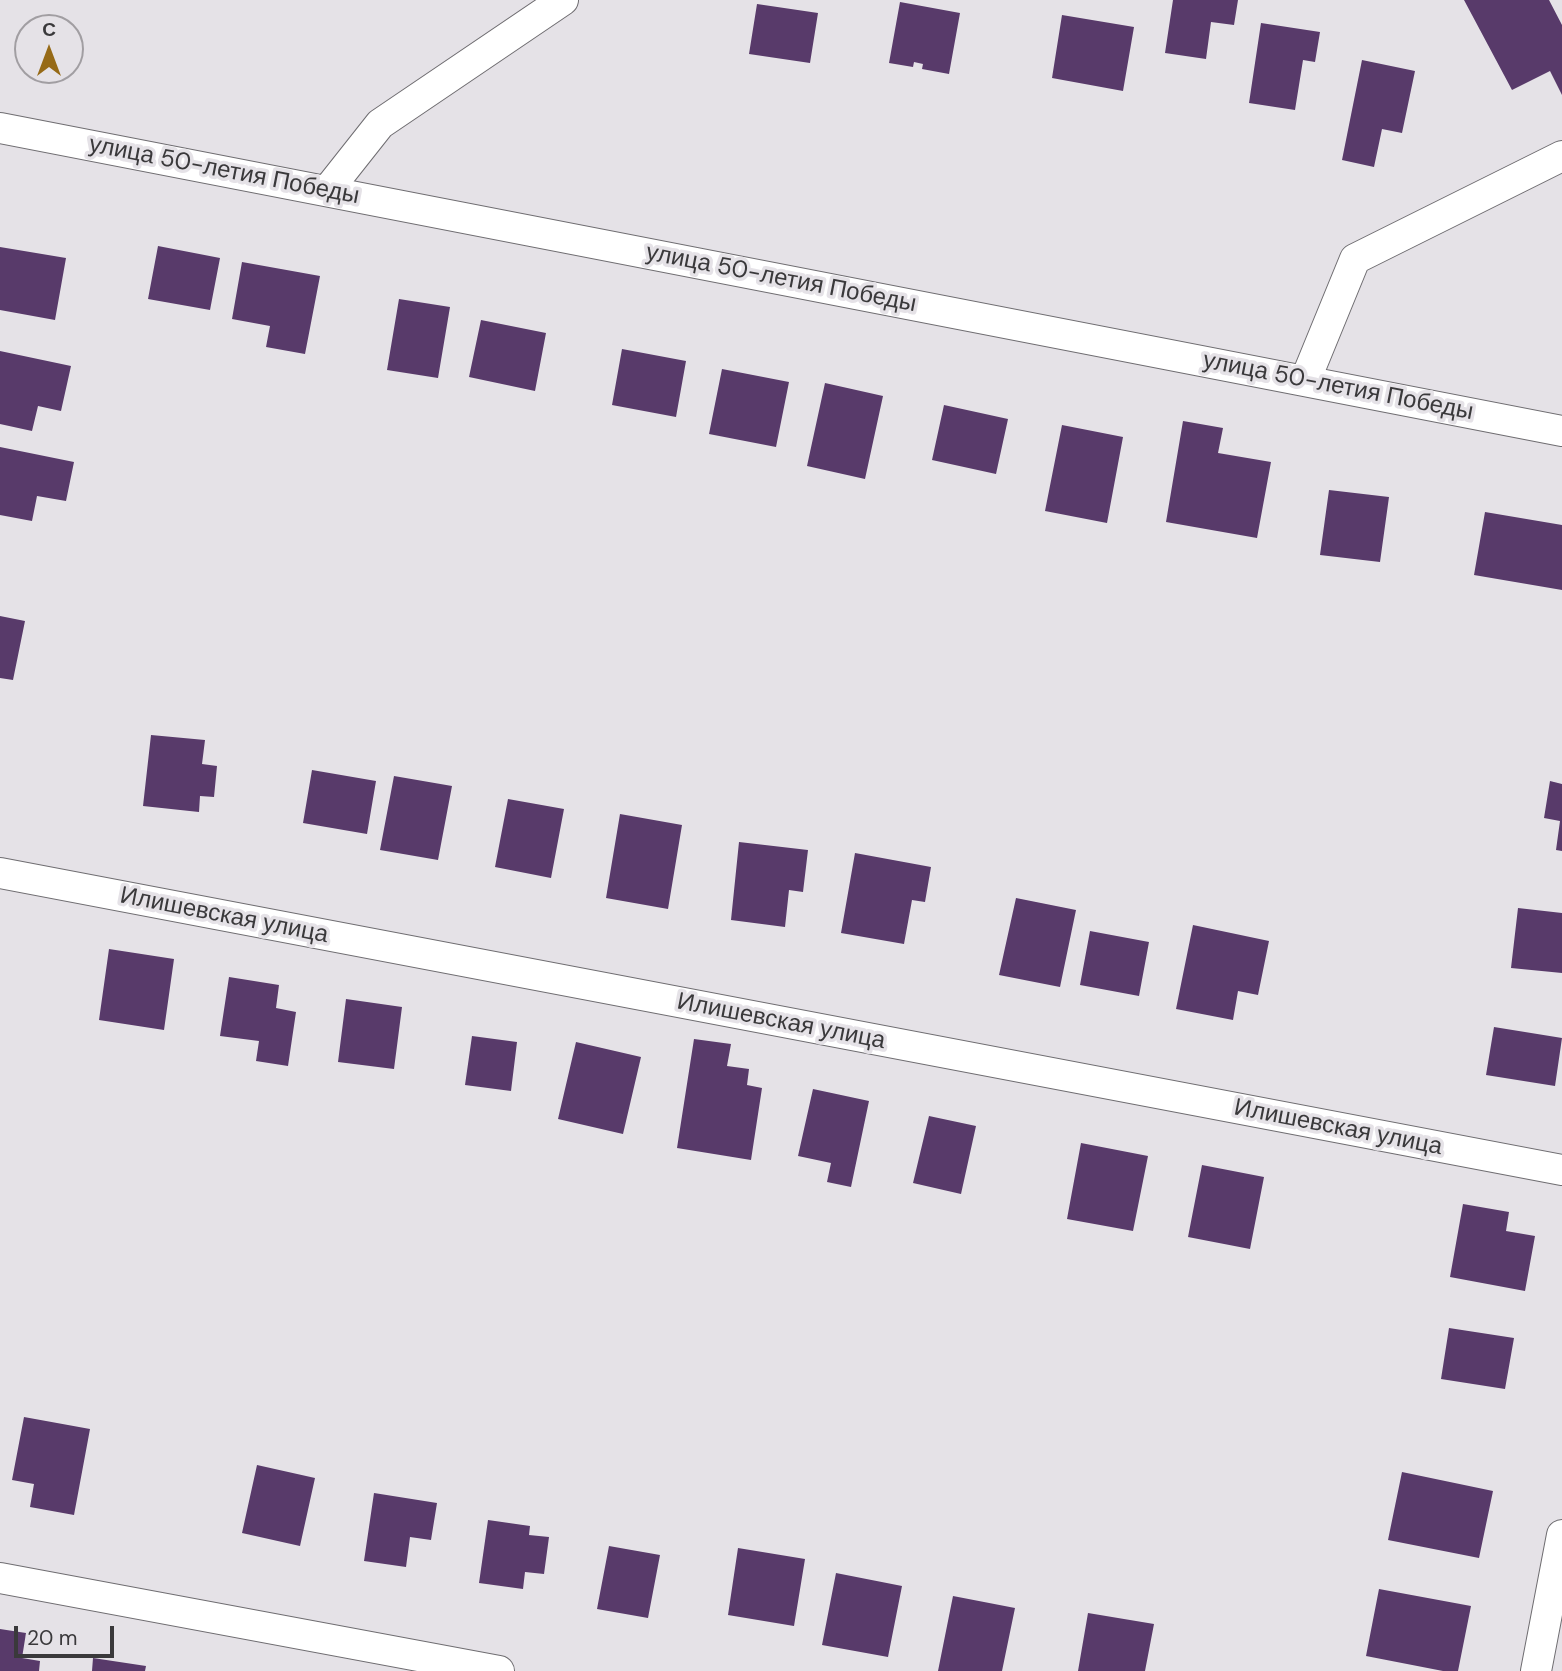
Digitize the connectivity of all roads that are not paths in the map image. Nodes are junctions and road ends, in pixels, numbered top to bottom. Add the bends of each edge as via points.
1 (563, 0) edge
2 (0, 128) edge
3 (1562, 156) edge
4 (327, 191) junction
5 (1305, 381) junction
6 (1562, 431) edge
7 (0, 873) edge
8 (1562, 1170) edge
9 (1562, 1535) edge
10 (0, 1578) edge
11 (499, 1671) edge
12 (1535, 1671) edge

1 - 4 street via 380,124
2 - 4 street, улица 50-летия Победы
3 - 5 street via 1355,259
4 - 5 street, улица 50-летия Победы
5 - 6 street, улица 50-летия Победы
7 - 8 street, Илишевская улица
9 - 12 street
10 - 11 street

